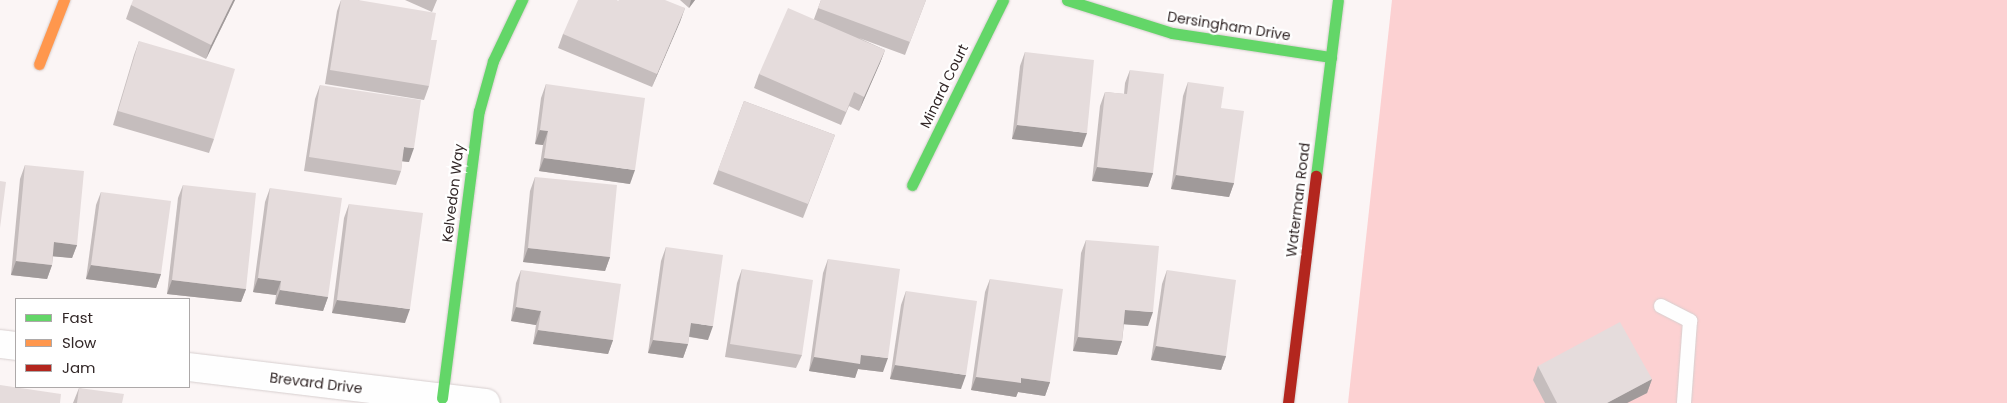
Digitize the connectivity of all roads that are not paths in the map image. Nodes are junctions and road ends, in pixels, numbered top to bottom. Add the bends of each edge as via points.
1 (64, 0) edge
2 (522, 0) edge
3 (1003, 0) edge
4 (1067, 0) edge
5 (1338, 0) edge
6 (1331, 57) junction
7 (39, 64) dead end
8 (912, 185) dead end
9 (1661, 306) dead end
10 (0, 344) edge
11 (15, 346) edge
12 (190, 367) edge
13 (442, 398) junction
14 (486, 403) edge
15 (1288, 403) edge
16 (1684, 403) edge

1 - 7 street
2 - 13 street, Kelvedon Way via 493,61 479,111
3 - 8 street, Minard Court
4 - 6 street, Dersingham Drive via 1172,33
5 - 6 street, Waterman Road
6 - 15 street, Waterman Road
9 - 16 lane via 1690,321
10 - 11 street
12 - 13 street, Brevard Drive
13 - 14 street, Brevard Drive

